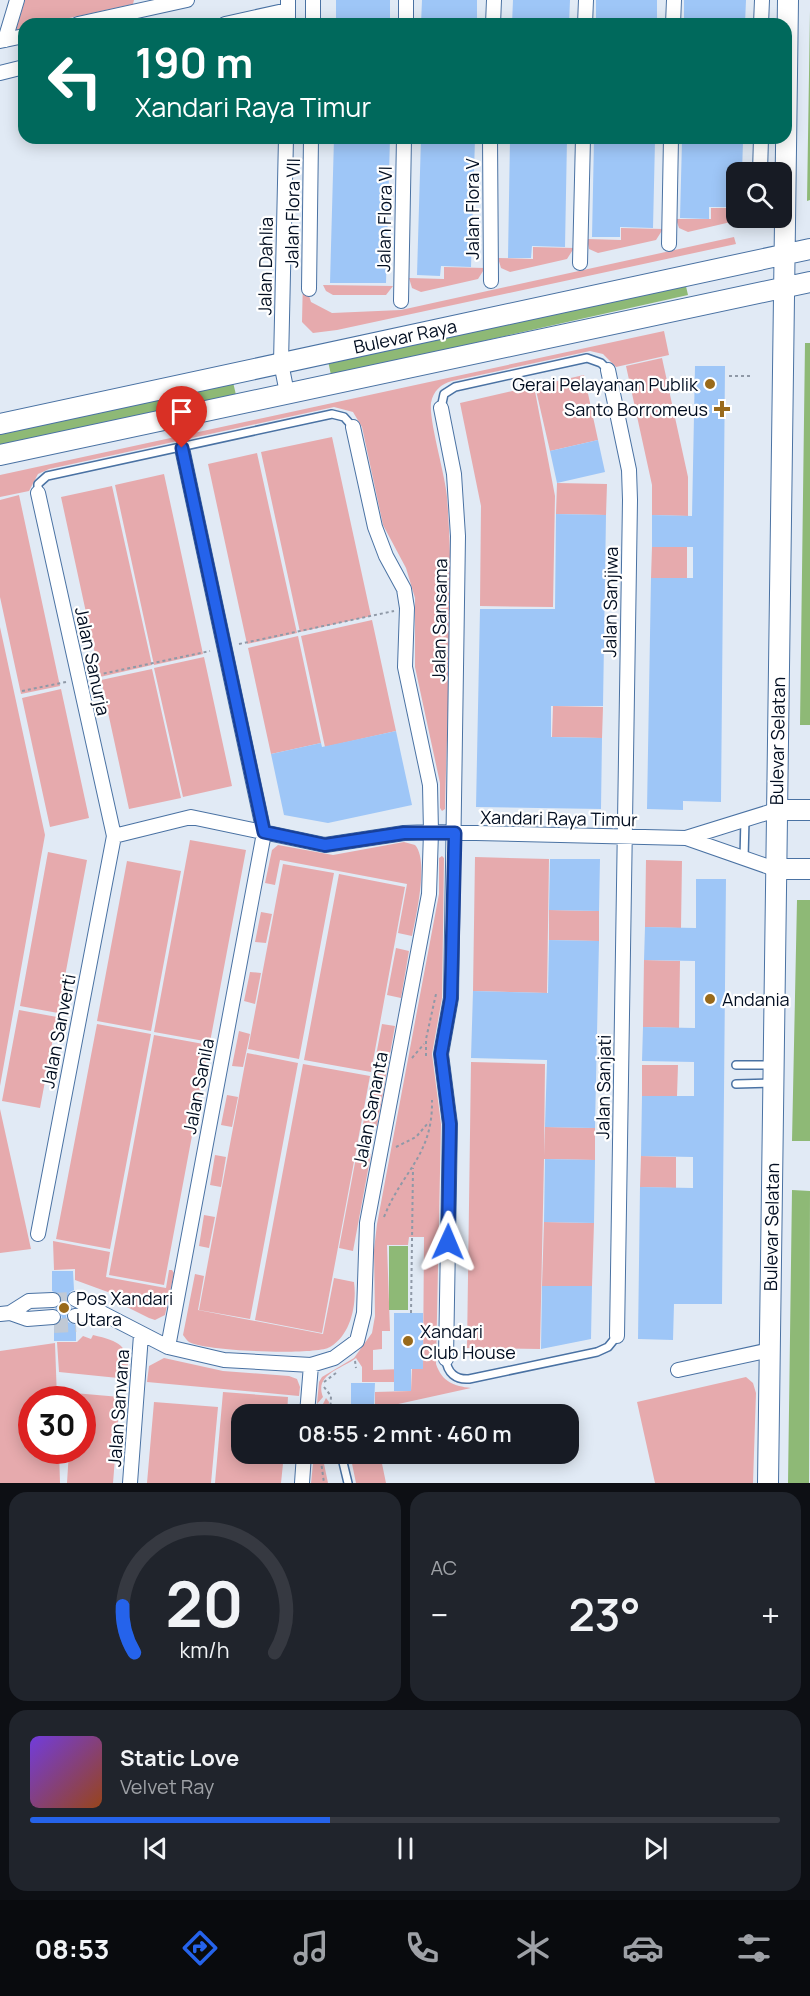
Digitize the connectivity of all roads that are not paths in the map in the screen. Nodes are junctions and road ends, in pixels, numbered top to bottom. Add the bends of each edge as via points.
1 (17, 0) edge
2 (187, 0) edge
3 (313, 0) edge
4 (406, 0) edge
5 (494, 0) edge
6 (586, 0) edge
7 (674, 0) edge
8 (762, 0) edge
9 (788, 0) edge
10 (140, 5) edge
11 (288, 12) edge
12 (98, 18) edge
13 (256, 18) edge
14 (313, 18) edge
15 (406, 18) edge
16 (493, 18) edge
17 (585, 18) edge
18 (674, 18) edge
19 (761, 18) edge
20 (788, 18) edge
21 (18, 37) edge
22 (3, 40) edge
23 (18, 69) edge
24 (0, 73) edge
25 (286, 144) edge
26 (311, 144) edge
27 (404, 144) edge
28 (490, 144) edge
29 (583, 144) edge
30 (671, 144) edge
31 (761, 144) edge
32 (786, 144) edge
33 (760, 162) edge
34 (669, 244) dead end
35 (810, 249) edge
36 (785, 254) junction
37 (580, 263) dead end
38 (490, 281) dead end
39 (810, 282) edge
40 (784, 286) junction
41 (309, 289) dead end
42 (401, 301) dead end
43 (281, 363) junction
44 (608, 370) joint
45 (287, 393) junction
46 (441, 408) joint
47 (0, 424) edge
48 (353, 427) joint
49 (182, 448) junction
50 (0, 455) edge
51 (38, 493) joint
52 (776, 810) junction
53 (810, 810) edge
54 (745, 819) junction
55 (264, 832) junction
56 (431, 832) junction
57 (455, 833) junction
58 (114, 836) junction
59 (625, 838) junction
60 (686, 838) junction
61 (744, 858) junction
62 (775, 868) junction
63 (810, 869) edge
64 (736, 1065) dead end
65 (772, 1074) junction
66 (736, 1084) dead end
67 (38, 1234) dead end
68 (74, 1294) tunnel mouth
69 (52, 1295) tunnel mouth
70 (5, 1313) edge
71 (100, 1315) junction
72 (76, 1321) tunnel mouth
73 (53, 1322) tunnel mouth
74 (141, 1335) junction
75 (617, 1336) joint
76 (168, 1347) junction
77 (770, 1350) junction
78 (446, 1359) joint
79 (311, 1365) junction
80 (678, 1370) dead end
81 (308, 1404) edge
82 (303, 1464) edge
83 (343, 1464) edge
84 (130, 1483) edge
85 (302, 1483) edge
86 (348, 1483) edge
87 (768, 1483) edge

1 - 22 street
2 - 10 street
3 - 14 street
4 - 15 street
5 - 16 street
6 - 17 street
7 - 18 street
8 - 19 street
9 - 20 street, Bulevar Selatan
10 - 12 street
11 - 13 street
21 - 22 street
23 - 24 street
25 - 43 street, Jalan Dahlia
26 - 41 street, Jalan Flora VII
27 - 42 street, Jalan Flora VI
28 - 38 street, Jalan Flora V
29 - 37 street
30 - 34 street
31 - 33 street
32 - 36 street, Bulevar Selatan
35 - 36 street, Bulevar Raya
36 - 40 street, Bulevar Selatan
36 - 43 street, Bulevar Raya
39 - 40 street, Bulevar Raya
40 - 45 street, Bulevar Raya
40 - 52 street, Bulevar Selatan
43 - 45 street, Jalan Dahlia
43 - 47 street, Bulevar Raya
44 - 46 lane via 587,358 455,387 444,394
44 - 59 street, Jalan Sanjiwa via 629,470
45 - 50 street, Bulevar Raya
46 - 57 street, Jalan Sansama via 458,505
48 - 49 lane via 344,417 332,414
48 - 56 street, Jalan Sansama via 375,526 404,588 405,667 430,785
49 - 51 lane via 47,476 39,484
49 - 55 street
51 - 58 street, Jalan Sanurja
52 - 53 street
52 - 54 street
52 - 62 street, Bulevar Selatan
54 - 60 street
54 - 61 lane
55 - 56 street, Xandari Raya Timur via 325,845
55 - 58 street, Xandari Raya Timur via 191,817
55 - 76 street, Jalan Sanila
56 - 57 street, Xandari Raya Timur
56 - 79 street, Jalan Sananta via 429,894 367,1223 364,1313 357,1341 334,1358
57 - 59 street, Xandari Raya Timur
57 - 78 street via 451,998 441,1054 450,1124
58 - 67 street, Jalan Sanverti
59 - 60 street, Xandari Raya Timur
59 - 75 street, Jalan Sanjati
60 - 61 street
61 - 62 street
62 - 63 street
62 - 65 street, Bulevar Selatan
64 - 65 lane
65 - 66 lane
65 - 77 street, Bulevar Selatan
68 - 71 street
69 - 70 street via 43,1292
70 - 73 street
71 - 72 street
71 - 74 street
74 - 76 street
74 - 84 street, Jalan Sanvana
75 - 78 lane via 597,1352 469,1379 452,1374
76 - 79 street via 224,1360
77 - 80 street
77 - 87 street, Bulevar Selatan
79 - 81 street
82 - 85 street
83 - 86 lane

